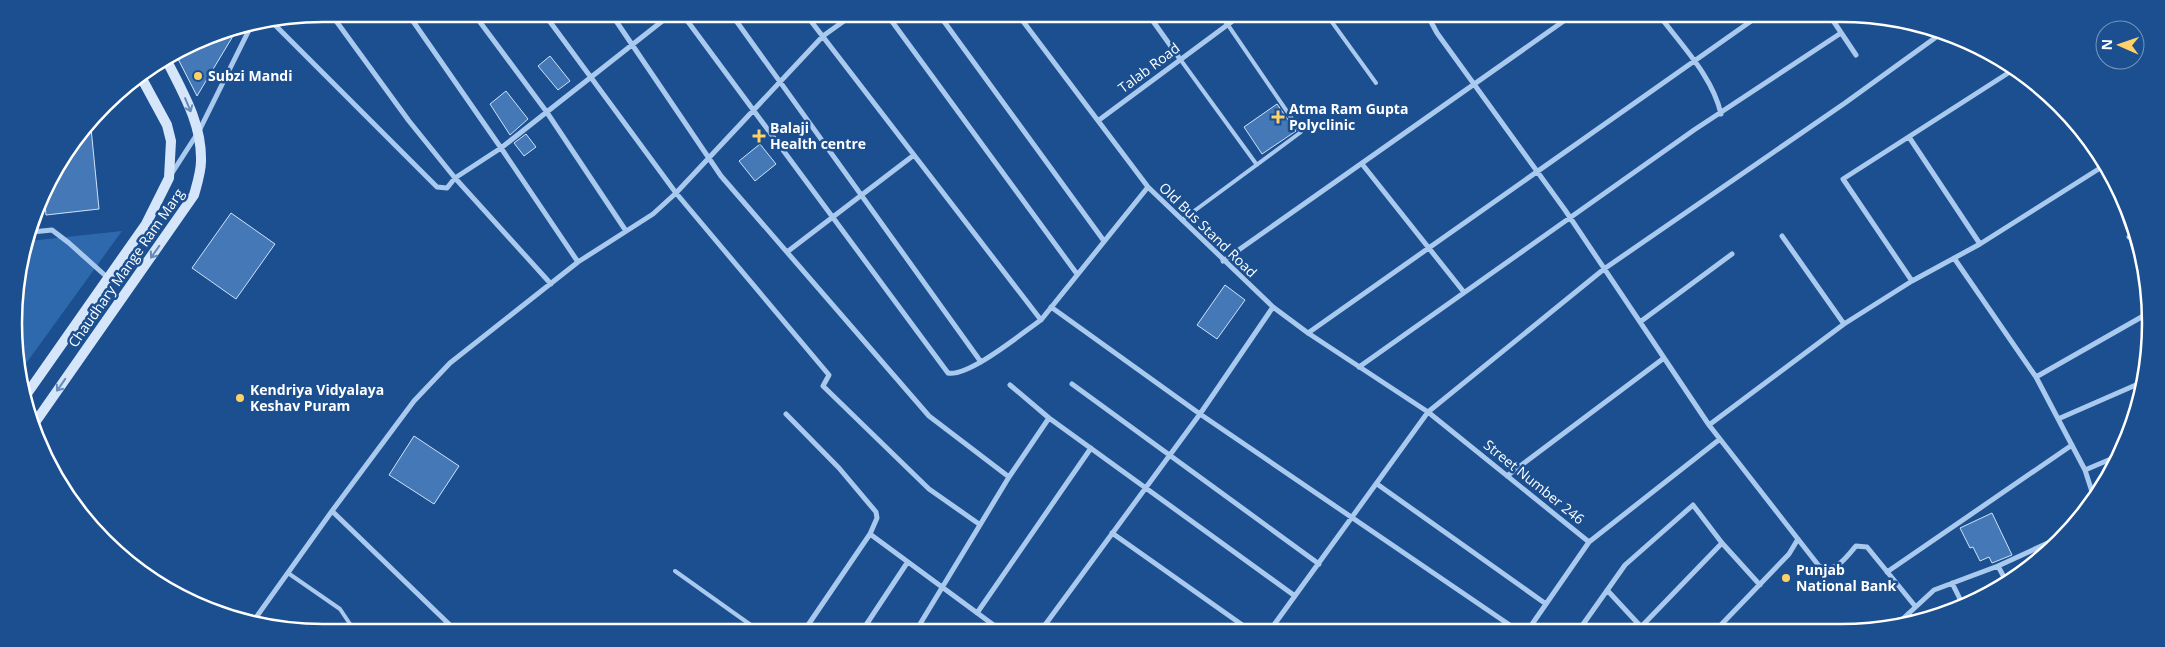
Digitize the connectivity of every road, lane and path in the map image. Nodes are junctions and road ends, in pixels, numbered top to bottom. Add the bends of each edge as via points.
1 (336, 22) edge
2 (414, 22) edge
3 (480, 22) edge
4 (550, 22) edge
5 (617, 22) edge
6 (661, 22) edge
7 (688, 22) edge
8 (737, 22) edge
9 (812, 22) edge
10 (843, 22) edge
11 (892, 22) edge
12 (944, 22) edge
13 (1024, 22) edge
14 (1154, 22) edge
15 (1226, 22) edge
16 (1232, 22) edge
17 (1332, 22) edge
18 (1431, 22) edge
19 (1562, 22) edge
20 (1664, 22) edge
21 (1750, 22) edge
22 (1833, 22) edge
23 (1228, 25) junction
24 (276, 26) edge
25 (248, 33) edge
26 (1841, 33) junction
27 (823, 36) junction
28 (1936, 37) edge
29 (634, 44) junction
30 (1856, 54) dead end
31 (1180, 59) junction
32 (1694, 61) junction
33 (169, 65) edge
34 (2009, 73) edge
35 (590, 75) junction
36 (144, 82) edge
37 (779, 83) junction
38 (1376, 83) dead end
39 (1474, 84) junction
40 (546, 111) junction
41 (754, 112) junction
42 (1721, 114) junction
43 (1099, 120) junction
44 (199, 131) junction
45 (1909, 137) junction
46 (501, 148) junction
47 (914, 155) junction
48 (710, 158) junction
49 (1362, 164) junction
50 (1256, 165) junction
51 (2099, 169) edge
52 (1537, 171) junction
53 (169, 178) junction
54 (455, 178) junction
55 (1148, 187) junction
56 (676, 194) junction
57 (862, 195) junction
58 (833, 216) junction
59 (1571, 219) junction
60 (1182, 220) junction
61 (626, 231) junction
62 (37, 232) edge
63 (1782, 236) dead end
64 (1104, 241) junction
65 (1980, 244) junction
66 (1429, 247) junction
67 (786, 252) junction
68 (1732, 254) dead end
69 (1954, 258) junction
70 (1223, 261) junction
71 (578, 262) junction
72 (1604, 269) junction
73 (1077, 274) junction
74 (108, 278) junction
75 (1912, 281) junction
76 (551, 284) junction
77 (1463, 291) junction
78 (1273, 307) junction
79 (1050, 308) junction
80 (2142, 317) edge
81 (1040, 320) junction
82 (1640, 322) junction
83 (1844, 324) junction
84 (1308, 333) junction
85 (1664, 358) junction
86 (981, 362) junction
87 (1359, 367) junction
88 (2036, 377) junction
89 (1072, 384) dead end
90 (2136, 385) edge
91 (1010, 386) dead end
92 (30, 389) edge
93 (1428, 412) junction
94 (786, 414) dead end
95 (1200, 414) junction
96 (1049, 418) junction
97 (2058, 418) junction
98 (38, 419) edge
99 (1709, 425) junction
100 (1720, 439) junction
101 (2072, 445) junction
102 (1092, 448) junction
103 (1170, 455) junction
104 (2110, 460) edge
105 (2086, 470) junction
106 (1508, 476) junction
107 (1009, 477) junction
108 (1377, 484) junction
109 (1146, 487) junction
110 (2092, 491) edge
111 (332, 511) junction
112 (1352, 518) junction
113 (979, 524) junction
114 (1112, 533) junction
115 (870, 534) junction
116 (1798, 539) junction
117 (1589, 542) junction
118 (1722, 543) junction
119 (2046, 544) edge
120 (908, 563) junction
121 (1319, 564) junction
122 (1998, 566) junction
123 (675, 571) dead end
124 (1887, 572) junction
125 (288, 573) junction
126 (2004, 577) edge
127 (1952, 583) junction
128 (1760, 585) junction
129 (942, 588) junction
130 (1607, 590) junction
131 (1295, 596) junction
132 (1961, 600) edge
133 (1546, 604) junction
134 (1915, 606) junction
135 (977, 613) junction
136 (1909, 613) junction
137 (1910, 616) edge
138 (256, 617) edge
139 (1904, 618) edge
140 (990, 622) joint
141 (350, 624) edge
142 (449, 624) edge
143 (749, 624) edge
144 (809, 624) edge
145 (867, 624) edge
146 (920, 624) edge
147 (993, 624) edge
148 (1046, 624) edge
149 (1241, 624) edge
150 (1275, 624) edge
151 (1508, 624) edge
152 (1532, 624) edge
153 (1583, 624) edge
154 (1637, 624) edge
155 (1646, 624) edge
156 (1722, 624) edge

1 - 54 street
2 - 46 street
3 - 40 street
4 - 35 street
5 - 29 street
6 - 29 street
7 - 41 street
8 - 37 street
9 - 27 street
10 - 27 street
11 - 73 street
12 - 64 street
13 - 43 street, Old Bus Stand Road
14 - 31 street
15 - 23 street
16 - 23 street, Talab Road
17 - 38 lane
18 - 39 street
19 - 39 street
20 - 32 street
21 - 32 street
22 - 26 street
23 - 31 street, Talab Road
23 - 50 lane via 1301,132
24 - 54 street via 437,187 447,188
25 - 44 street
26 - 30 street
26 - 42 street
27 - 37 street
27 - 47 street
28 - 72 street
29 - 35 street
29 - 48 street
31 - 43 street, Talab Road
31 - 50 lane
32 - 42 street via 1717,99
32 - 52 street
33 -> 44 main road, Chaudhary Mange Ram Marg
34 - 45 street
35 - 40 street
35 - 56 street
36 - 53 main road, Chaudhary Mange Ram Marg via 167,125 171,141
37 - 41 street
37 - 57 street
39 - 49 street
39 - 52 street
40 - 46 street
40 - 61 street
41 - 48 street
41 - 58 street
42 - 59 street
43 - 55 street, Old Bus Stand Road
44 - 53 street
44 -> 98 main road, Chaudhary Mange Ram Marg via 201,162 194,195
45 - 65 street
45 - 75 street via 1843,179
46 - 54 street
46 - 71 street
47 - 57 street
47 - 81 street
48 - 56 street
48 - 67 street via 721,176
49 - 66 street
49 - 70 street
50 - 60 lane
51 - 65 street
52 - 59 street
52 - 66 street
53 - 74 main road, Chaudhary Mange Ram Marg via 146,224
54 - 76 street
55 - 60 street, Old Bus Stand Road
55 - 64 street
56 - 61 street
56 - 113 street via 829,375 822,386 929,488
57 - 58 street
57 - 86 street
58 - 67 street
58 - 86 street via 948,373 957,374
59 - 72 street
59 - 77 street
60 - 70 street, Old Bus Stand Road
61 - 71 street
62 - 74 street via 52,230
63 - 83 street
64 - 73 street
65 - 69 street
66 - 77 street
66 - 84 street
67 - 107 street via 928,416
68 - 82 street
69 - 75 street
69 - 88 street
70 - 78 street, Old Bus Stand Road
71 - 76 street
72 - 82 street
72 - 93 street
73 - 79 street
74 - 92 main road, Chaudhary Mange Ram Marg
75 - 83 street
76 - 111 street via 450,363 414,401
77 - 87 street
78 - 84 street, Old Bus Stand Road
78 - 95 street
79 - 81 street
79 - 95 street
80 - 88 street
81 - 86 street
82 - 85 street
83 - 99 street
84 - 87 street, Old Bus Stand Road
85 - 99 street
85 - 106 street
87 - 93 street, Old Bus Stand Road
88 - 97 street
89 - 103 street
90 - 97 street
91 - 96 street
93 - 106 street, Street Number 246
93 - 108 street
94 - 115 street via 839,468 876,512 877,518
95 - 103 street
95 - 112 street
96 - 102 street
96 - 107 street
97 - 101 street
99 - 100 street
100 - 116 street
100 - 117 street
101 - 105 street
101 - 124 street
102 - 109 street
102 - 135 street
103 - 109 street
103 - 121 street
104 - 105 street
105 - 110 street
106 - 117 street, Street Number 246
107 - 113 street
108 - 112 street
108 - 133 street
109 - 114 street
109 - 131 street
111 - 125 street
111 - 142 street
112 - 121 street
112 - 151 street
113 - 129 street
114 - 148 street
114 - 149 street
115 - 120 street
115 - 144 street
116 - 124 street via 1818,566 1825,569 1834,568 1856,546 1862,545
116 - 128 street via 1789,554
117 - 133 street, Street Number 246
118 - 128 street
118 - 130 street via 1693,505 1625,565
118 - 155 street
119 - 122 street
120 - 129 street
120 - 145 street
121 - 131 street
122 - 126 street
122 - 127 street
123 - 143 lane
124 - 134 street
125 - 138 street
125 - 141 lane via 340,609
127 - 132 street
127 - 134 street via 1934,590
128 - 156 street
129 - 135 street
129 - 146 street
130 - 153 street
130 - 154 street
131 - 150 street
133 - 152 street, Street Number 246
134 - 136 street
135 - 140 street
136 - 137 street
136 - 139 street
140 - 147 street

